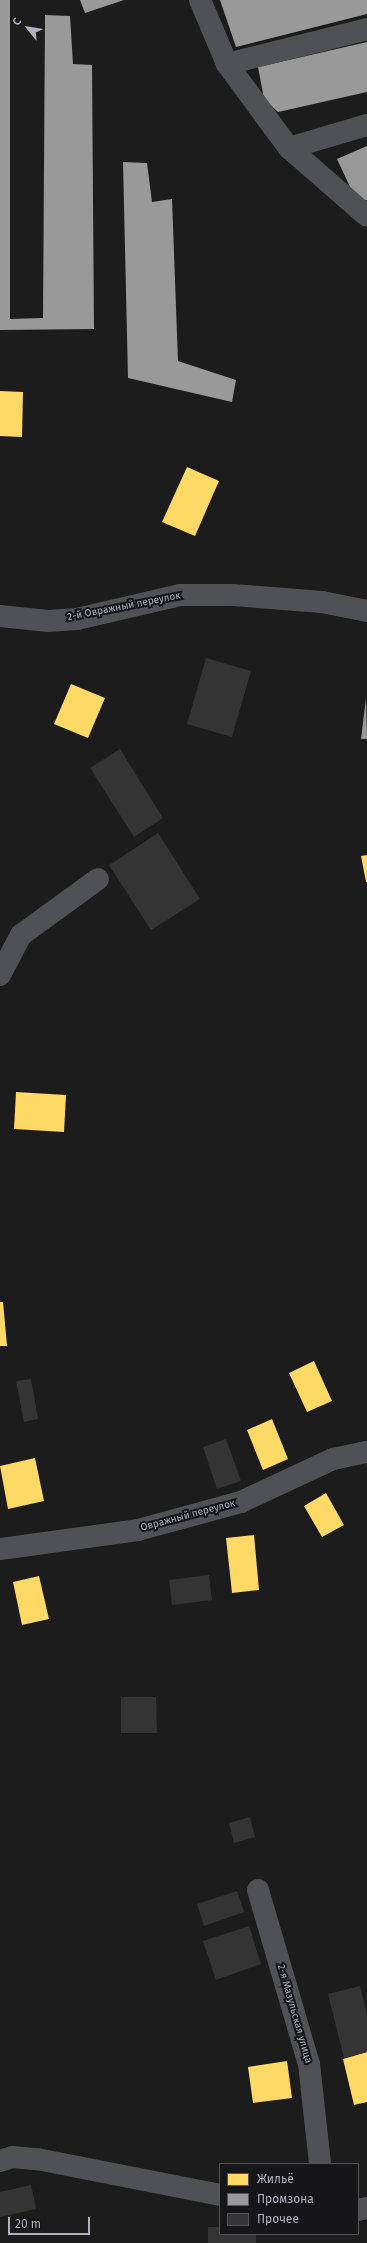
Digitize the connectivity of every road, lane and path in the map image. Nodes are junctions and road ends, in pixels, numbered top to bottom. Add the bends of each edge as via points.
1 (200, 0) edge
2 (367, 29) edge
3 (227, 64) junction
4 (367, 126) edge
5 (289, 148) junction
6 (367, 216) edge
7 (367, 611) edge
8 (0, 616) edge
9 (98, 879) dead end
10 (0, 975) edge
11 (367, 1452) edge
12 (0, 1549) edge
13 (258, 1890) dead end
14 (0, 2161) edge
15 (320, 2163) edge
16 (219, 2195) edge

1 - 3 street
2 - 3 street
3 - 5 street
4 - 5 street
5 - 6 street
7 - 8 street, 2-й Овражный переулок via 322,602 233,595 180,595 77,619 48,621
9 - 10 street via 21,935
11 - 12 street, Овражный переулок via 333,1458 241,1502 138,1530
13 - 15 street, 2-я Мазульская улица via 309,2064
14 - 16 street via 12,2157 37,2159

